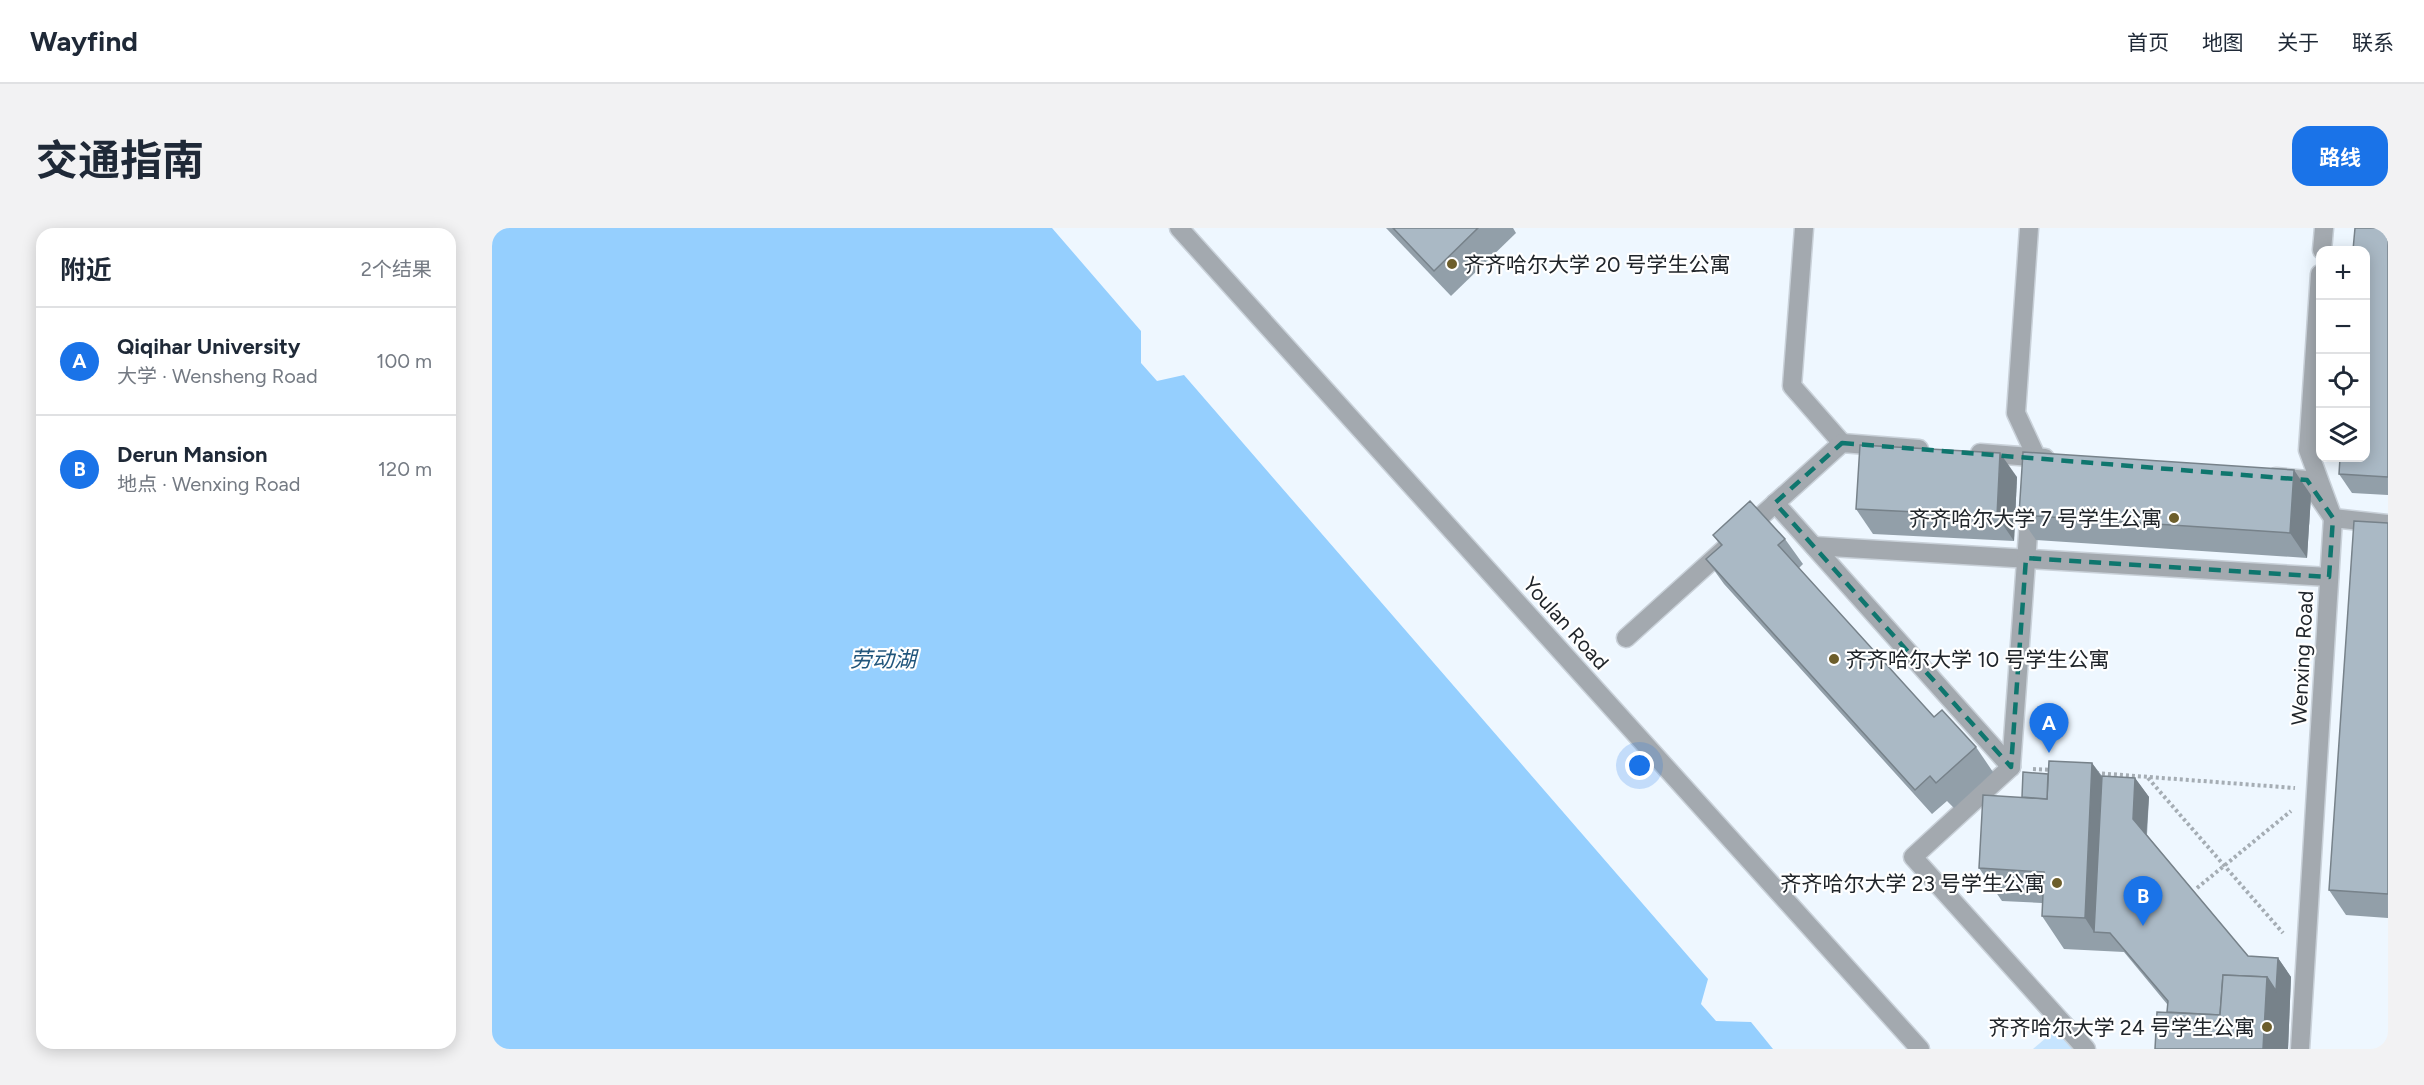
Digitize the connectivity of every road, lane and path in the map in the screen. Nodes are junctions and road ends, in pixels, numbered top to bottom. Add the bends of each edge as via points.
1 (1179, 228) edge
2 (1804, 228) edge
3 (2030, 228) edge
4 (2324, 228) edge
5 (2322, 246) edge
6 (2318, 300) edge
7 (1842, 443) junction
8 (1932, 450) edge
9 (1966, 452) edge
10 (2034, 458) junction
11 (2058, 460) edge
12 (2260, 476) edge
13 (1775, 503) junction
14 (2333, 518) junction
15 (2388, 524) edge
16 (1814, 546) junction
17 (2026, 558) junction
18 (2329, 576) junction
19 (1626, 638) dead end
20 (2011, 767) junction
21 (2056, 770) edge
22 (2091, 773) edge
23 (2147, 777) junction
24 (2317, 790) junction
25 (2224, 866) junction
26 (2197, 888) dead end
27 (2305, 958) junction
28 (1920, 1049) edge
29 (2085, 1049) edge
30 (2300, 1049) edge

1 - 28 street, Youlan Road
2 - 7 street via 1792,386
3 - 10 street via 2016,413
4 - 5 street
6 - 14 street, Wenxing Road via 2308,450
7 - 8 street
7 - 13 street
9 - 10 street
10 - 11 street
10 - 17 street
12 - 14 street via 2307,480
13 - 16 street
13 - 19 street
14 - 15 street
14 - 18 street, Wenxing Road
16 - 17 street
16 - 20 street
17 - 18 street
17 - 20 street
18 - 24 street, Wenxing Road
20 - 21 path
20 - 29 street via 1913,857
22 - 23 path
23 - 24 path
23 - 25 path
24 - 25 path
24 - 27 street, Wenxing Road
25 - 26 path
25 - 27 path
27 - 30 street, Wenxing Road

